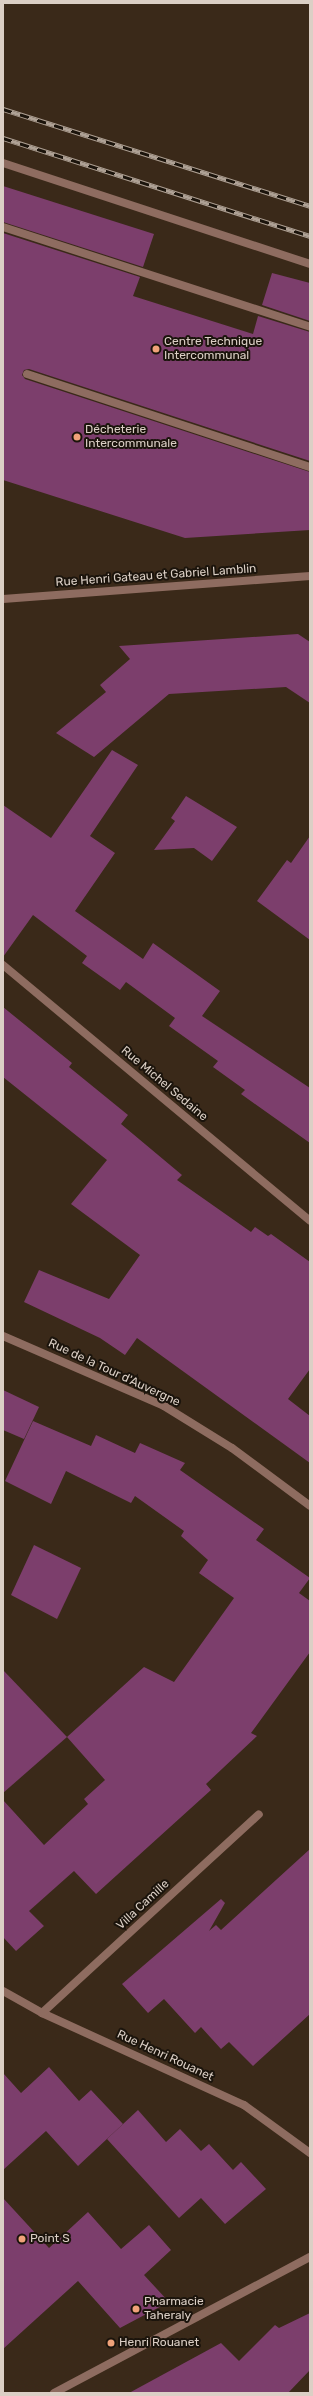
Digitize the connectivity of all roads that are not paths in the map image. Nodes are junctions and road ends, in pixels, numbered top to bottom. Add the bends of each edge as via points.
1 (3, 163) edge
2 (3, 227) edge
3 (310, 264) edge
4 (310, 327) edge
5 (27, 374) dead end
6 (310, 467) edge
7 (310, 576) edge
8 (3, 599) edge
9 (3, 965) edge
10 (310, 1221) edge
11 (3, 1336) edge
12 (310, 1506) edge
13 (259, 1814) dead end
14 (3, 1991) edge
15 (42, 2013) junction
16 (310, 2153) edge
17 (310, 2257) edge
18 (54, 2393) edge

1 - 3 street
2 - 4 street
5 - 6 street
7 - 8 street, Rue Henri Gateau et Gabriel Lamblin
9 - 10 street, Rue Michel Sedaine
11 - 12 street, Rue de la Tour d'Auvergne via 164,1406 232,1448
13 - 15 street, Villa Camille
14 - 15 street, Rue Henri Rouanet
15 - 16 street, Rue Henri Rouanet via 244,2105
17 - 18 street

